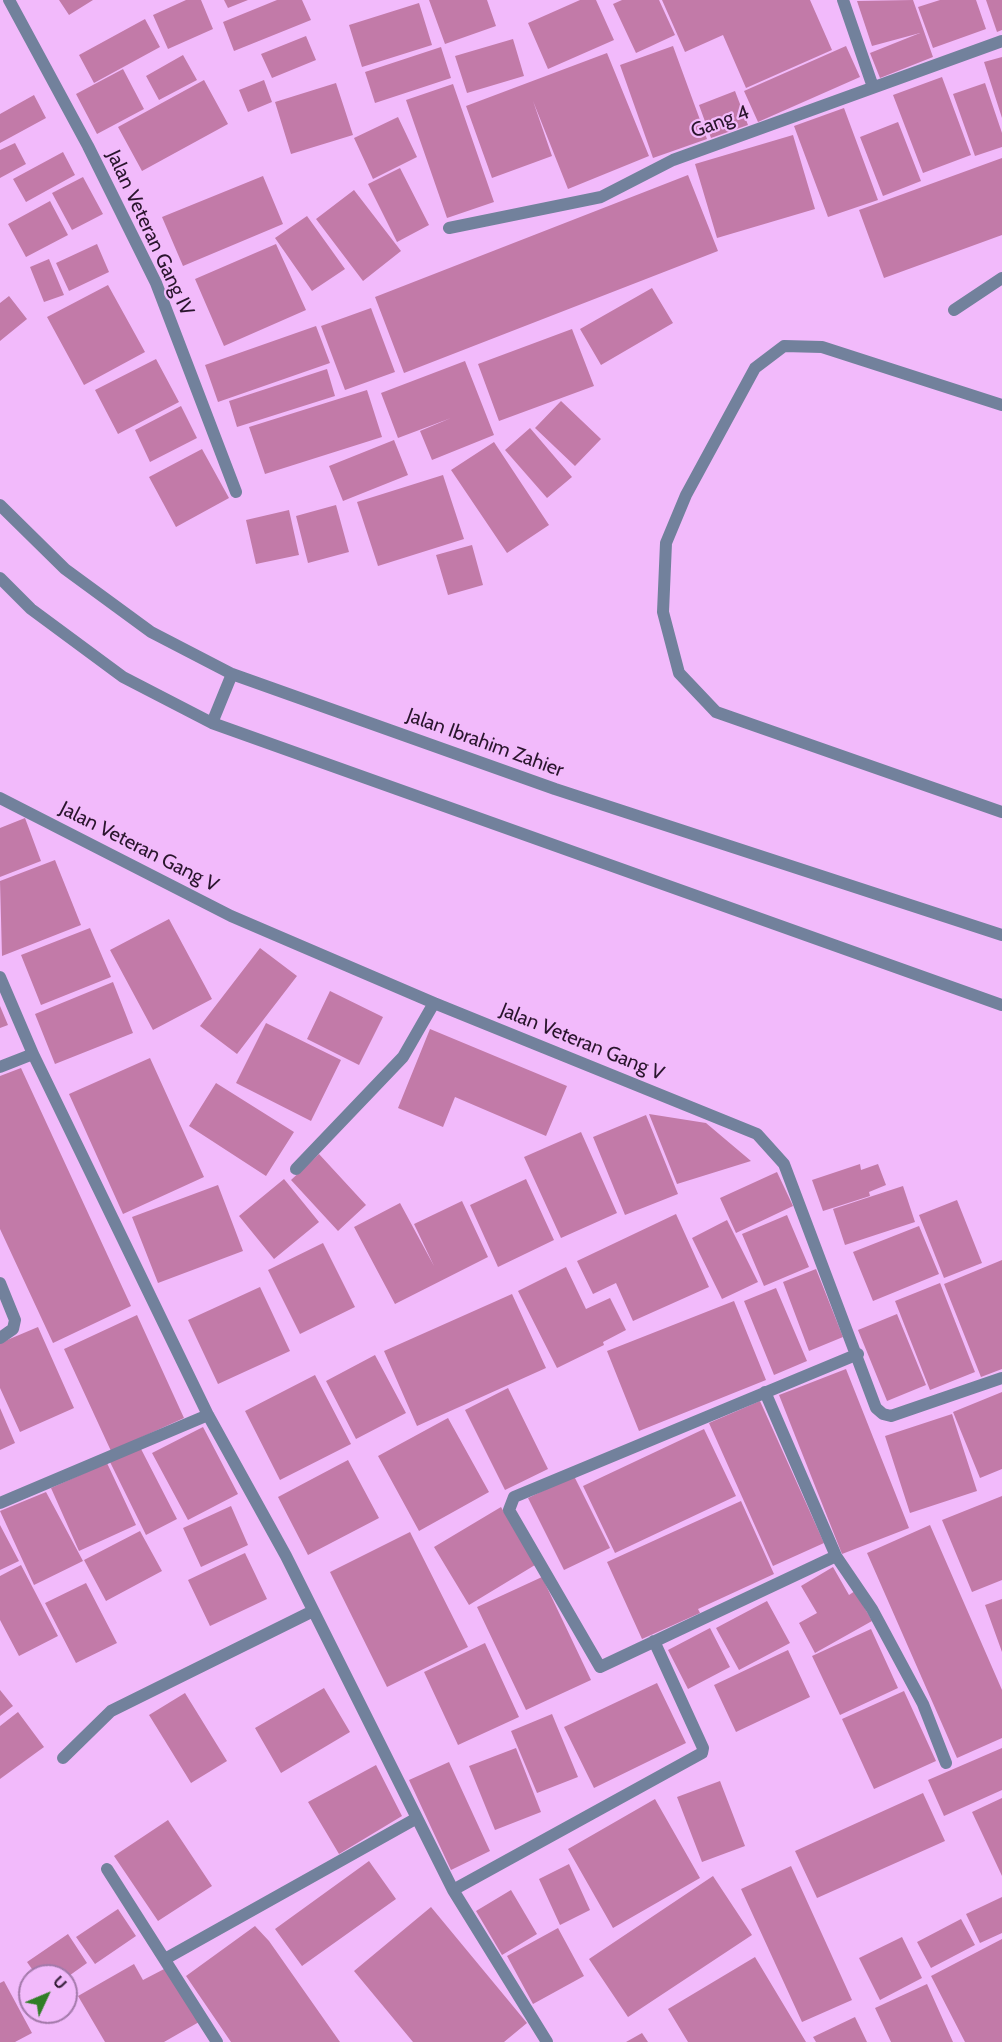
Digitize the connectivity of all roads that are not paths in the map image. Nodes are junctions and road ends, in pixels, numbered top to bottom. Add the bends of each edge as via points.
1 (9, 0) edge
2 (843, 0) edge
3 (1002, 41) edge
4 (873, 87) junction
5 (449, 228) dead end
6 (1002, 278) edge
7 (954, 310) dead end
8 (1002, 405) edge
9 (236, 492) dead end
10 (0, 505) edge
11 (0, 578) edge
12 (232, 674) junction
13 (212, 723) junction
14 (0, 798) edge
15 (1002, 812) edge
16 (1002, 936) edge
17 (0, 977) edge
18 (434, 1003) junction
19 (1002, 1005) edge
20 (33, 1054) junction
21 (0, 1066) edge
22 (296, 1169) dead end
23 (0, 1283) edge
24 (0, 1338) edge
25 (858, 1354) junction
26 (1002, 1378) edge
27 (765, 1392) junction
28 (208, 1415) junction
29 (0, 1503) edge
30 (836, 1556) junction
31 (313, 1611) junction
32 (654, 1641) junction
33 (63, 1758) dead end
34 (946, 1763) dead end
35 (417, 1818) junction
36 (107, 1869) dead end
37 (453, 1890) junction
38 (165, 1959) junction
39 (217, 2042) edge
40 (547, 2042) edge

1 - 9 street, Jalan Veteran Gang IV via 103,173 156,283
2 - 4 street
3 - 4 street, Gang 4
4 - 5 street, Gang 4 via 673,160 601,197
6 - 7 street
8 - 15 street via 822,347 784,346 755,368 686,495 666,543 663,612 679,673 716,712
10 - 12 street, Jalan Ibrahim Zahier via 66,569 151,632
11 - 13 street via 31,609 123,677
12 - 13 street
12 - 16 street, Jalan Ibrahim Zahier via 555,789
13 - 19 street
14 - 18 street, Jalan Veteran Gang V via 231,916
17 - 20 street
18 - 22 street via 403,1057
18 - 25 street, Jalan Veteran Gang V via 757,1134 784,1164
20 - 21 street
20 - 28 street
23 - 24 street via 15,1320 13,1329
25 - 26 street, Jalan Veteran Gang V via 876,1408 891,1416
25 - 27 street
27 - 30 street
27 - 32 street via 514,1497 511,1503 509,1510 600,1667
28 - 29 street
28 - 31 street
30 - 32 street
30 - 34 street via 872,1609 913,1685
31 - 33 street via 111,1711
31 - 35 street
32 - 37 street via 702,1753
35 - 37 street
35 - 38 street
36 - 38 street
37 - 40 street
38 - 39 street

